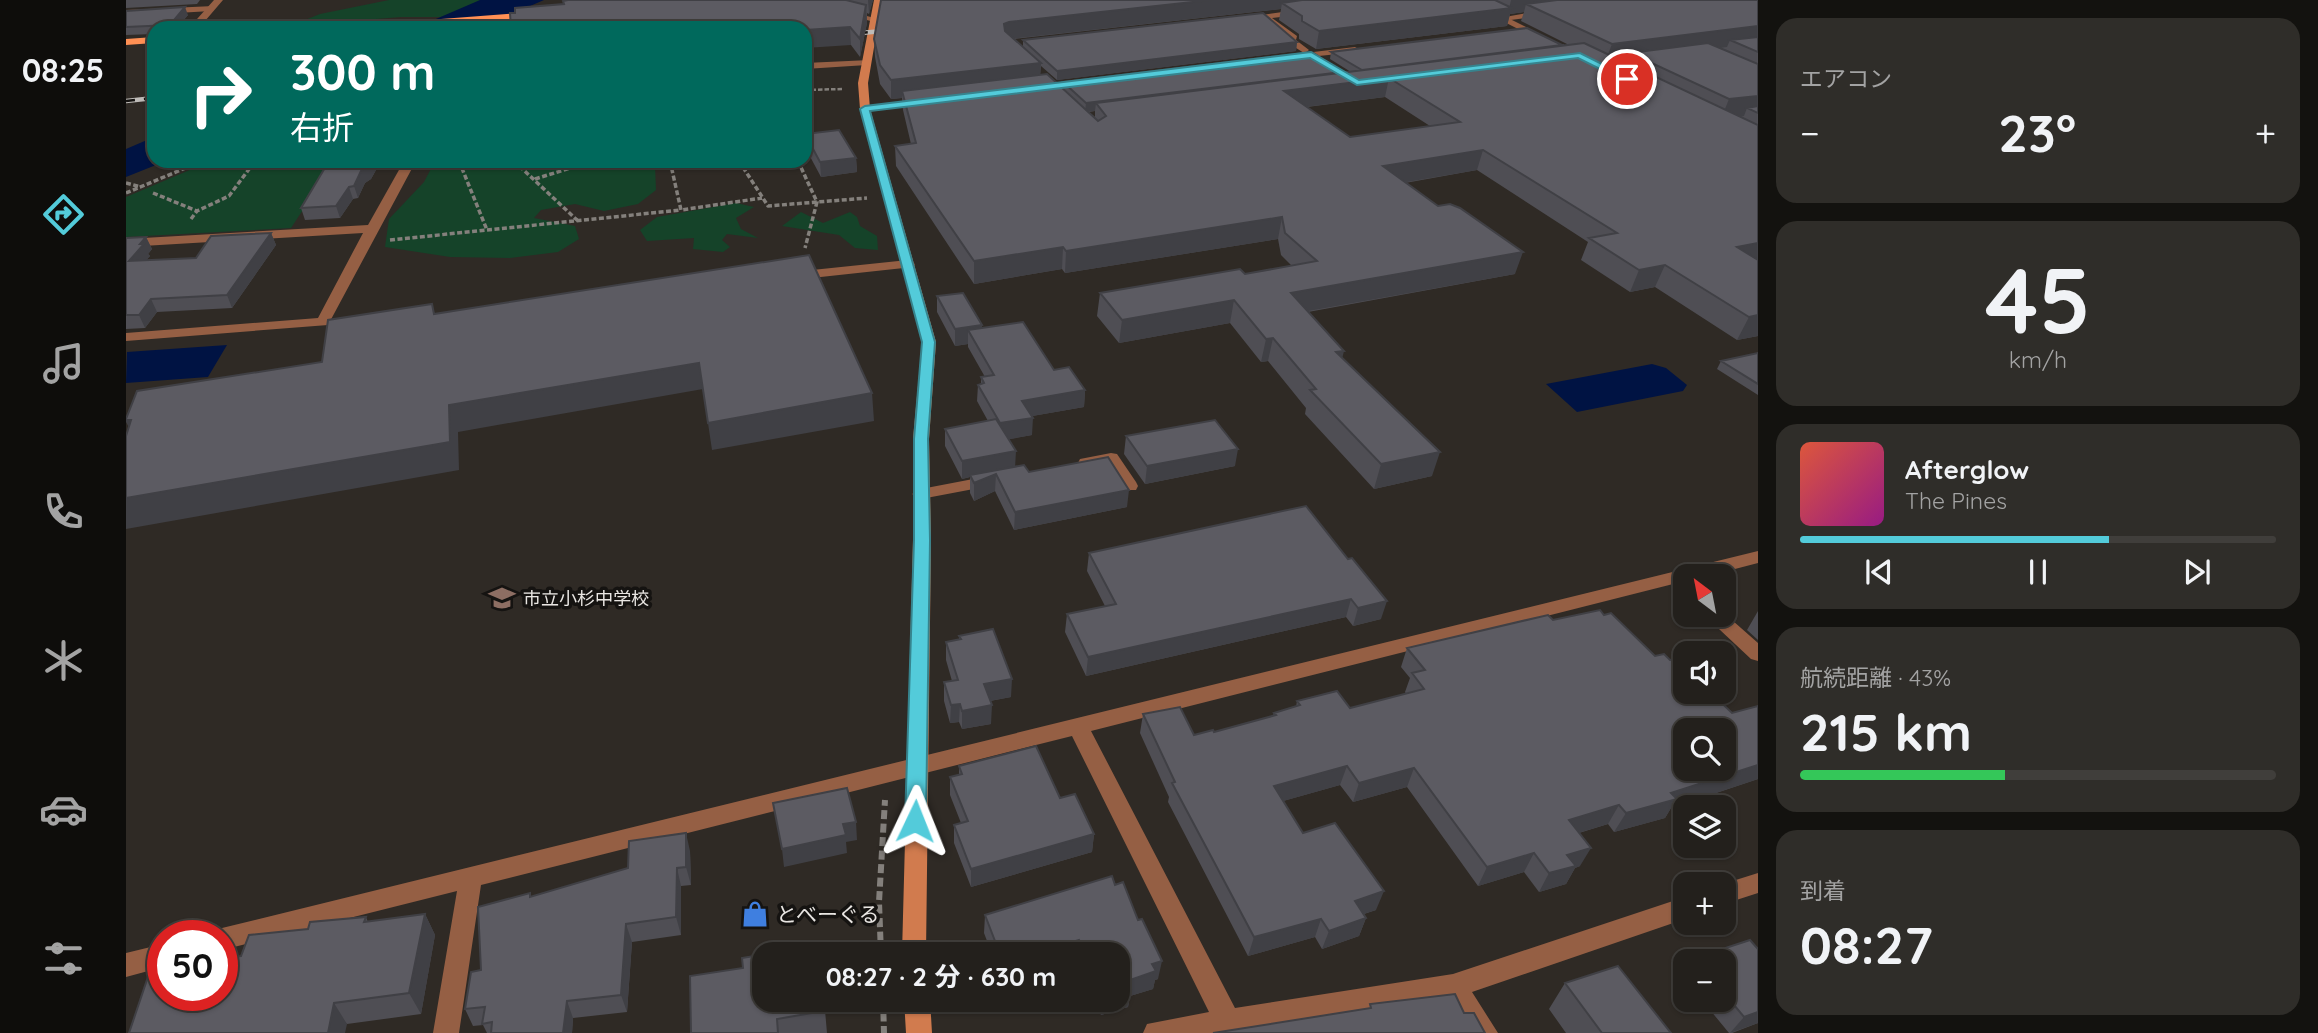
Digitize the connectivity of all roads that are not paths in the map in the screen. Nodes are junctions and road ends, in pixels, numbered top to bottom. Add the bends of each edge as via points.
1 (219, 0) edge
2 (799, 0) edge
3 (878, 0) edge
4 (1465, 0) edge
5 (892, 1) edge
6 (211, 8) junction
7 (549, 9) edge
8 (1316, 10) edge
9 (1558, 11) edge
10 (126, 13) edge
11 (538, 15) joint
12 (1263, 16) junction
13 (1503, 18) junction
14 (874, 19) junction
15 (1237, 19) edge
16 (200, 21) edge
17 (457, 21) edge
18 (1526, 29) junction
19 (1499, 33) edge
20 (147, 40) edge
21 (126, 42) edge
22 (1558, 45) edge
23 (1365, 48) edge
24 (1311, 55) junction
25 (1284, 58) edge
26 (867, 62) junction
27 (1330, 65) edge
28 (812, 66) edge
29 (931, 101) edge
30 (865, 109) junction
31 (406, 168) edge
32 (372, 229) junction
33 (126, 243) edge
34 (908, 264) junction
35 (780, 278) edge
36 (126, 337) edge
37 (1071, 466) edge
38 (1016, 476) edge
39 (1130, 486) edge
40 (922, 494) junction
41 (1758, 557) edge
42 (1736, 565) edge
43 (1673, 586) edge
44 (1727, 627) edge
45 (1758, 654) edge
46 (1078, 726) junction
47 (917, 766) junction
48 (471, 876) junction
49 (1758, 883) edge
50 (1736, 890) edge
51 (1673, 912) edge
52 (238, 935) edge
53 (914, 942) edge
54 (147, 959) edge
55 (126, 965) edge
56 (1453, 986) junction
57 (918, 1012) edge
58 (1228, 1022) junction
59 (446, 1033) edge
60 (919, 1033) edge
61 (1156, 1033) edge
62 (1485, 1033) edge

1 - 6 street
2 - 14 street
3 - 5 street
3 - 14 main road
4 - 13 street
6 - 10 street
6 - 16 street
7 - 11 street
8 - 12 street
9 - 13 street
11 - 17 main road
12 - 15 street
12 - 24 street
13 - 18 street
14 - 26 main road
18 - 19 street
18 - 22 street
20 - 21 main road
23 - 24 street
24 - 25 street
24 - 27 street
26 - 28 street
26 - 30 main road
29 - 30 street
30 - 34 main road
31 - 32 street
32 - 33 street
32 - 36 street via 329,322
34 - 35 street
34 - 40 main road via 929,342 921,439
37 - 39 street via 1111,458
38 - 40 street
40 - 47 main road
41 - 42 street
43 - 46 street
44 - 45 street
46 - 47 street
46 - 58 street
47 - 48 street
47 - 53 main road
48 - 52 street
48 - 59 street
49 - 50 street
51 - 56 street
54 - 55 street
56 - 58 street
56 - 62 street
57 - 60 main road
58 - 61 street

